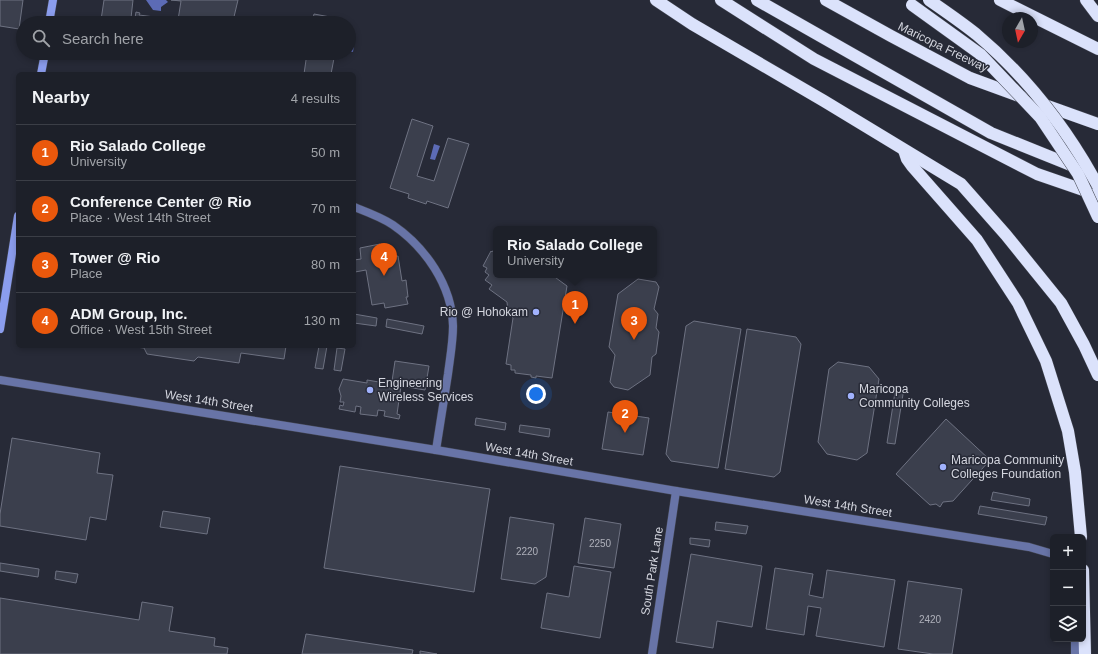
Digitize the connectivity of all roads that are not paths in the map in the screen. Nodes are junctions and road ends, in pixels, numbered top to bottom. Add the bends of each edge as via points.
1 (53, 0) edge
2 (656, 0) edge
3 (721, 0) edge
4 (757, 0) edge
5 (826, 0) edge
6 (929, 0) edge
7 (1000, 0) edge
8 (1086, 0) edge
9 (908, 2) edge
10 (50, 16) edge
11 (1098, 16) edge
12 (1098, 49) edge
13 (44, 60) edge
14 (41, 72) edge
15 (1098, 124) edge
16 (904, 150) junction
17 (1098, 175) edge
18 (1098, 186) edge
19 (1098, 196) edge
20 (356, 208) edge
21 (1098, 217) edge
22 (16, 229) edge
23 (0, 329) edge
24 (1098, 375) edge
25 (0, 380) edge
26 (436, 450) junction
27 (676, 491) junction
28 (1081, 534) edge
29 (1050, 553) edge
30 (1084, 606) edge
31 (1074, 642) edge
32 (652, 654) edge
33 (1075, 654) edge
34 (1085, 654) edge

1 - 10 main road
2 - 16 highway
3 - 19 highway via 814,59 1031,171
4 - 17 highway via 991,133
5 - 15 highway, Maricopa Freeway via 970,78
6 - 18 highway, bridge via 976,34 1022,78 1057,120 1083,158
7 - 12 highway
8 - 11 highway
9 - 21 highway, bridge via 980,54 1040,117 1078,174
13 - 14 main road
16 - 24 highway via 961,184 1006,235 1061,303
16 - 28 highway via 912,166 977,240 1018,303 1046,361 1068,431
20 - 26 street via 392,224 423,250 444,286 450,304 452,345
22 - 23 main road
25 - 26 street, West 14th Street
26 - 27 street, West 14th Street
27 - 29 street, West 14th Street via 1029,547
27 - 32 street, South Park Lane
30 - 34 highway
31 - 33 street

